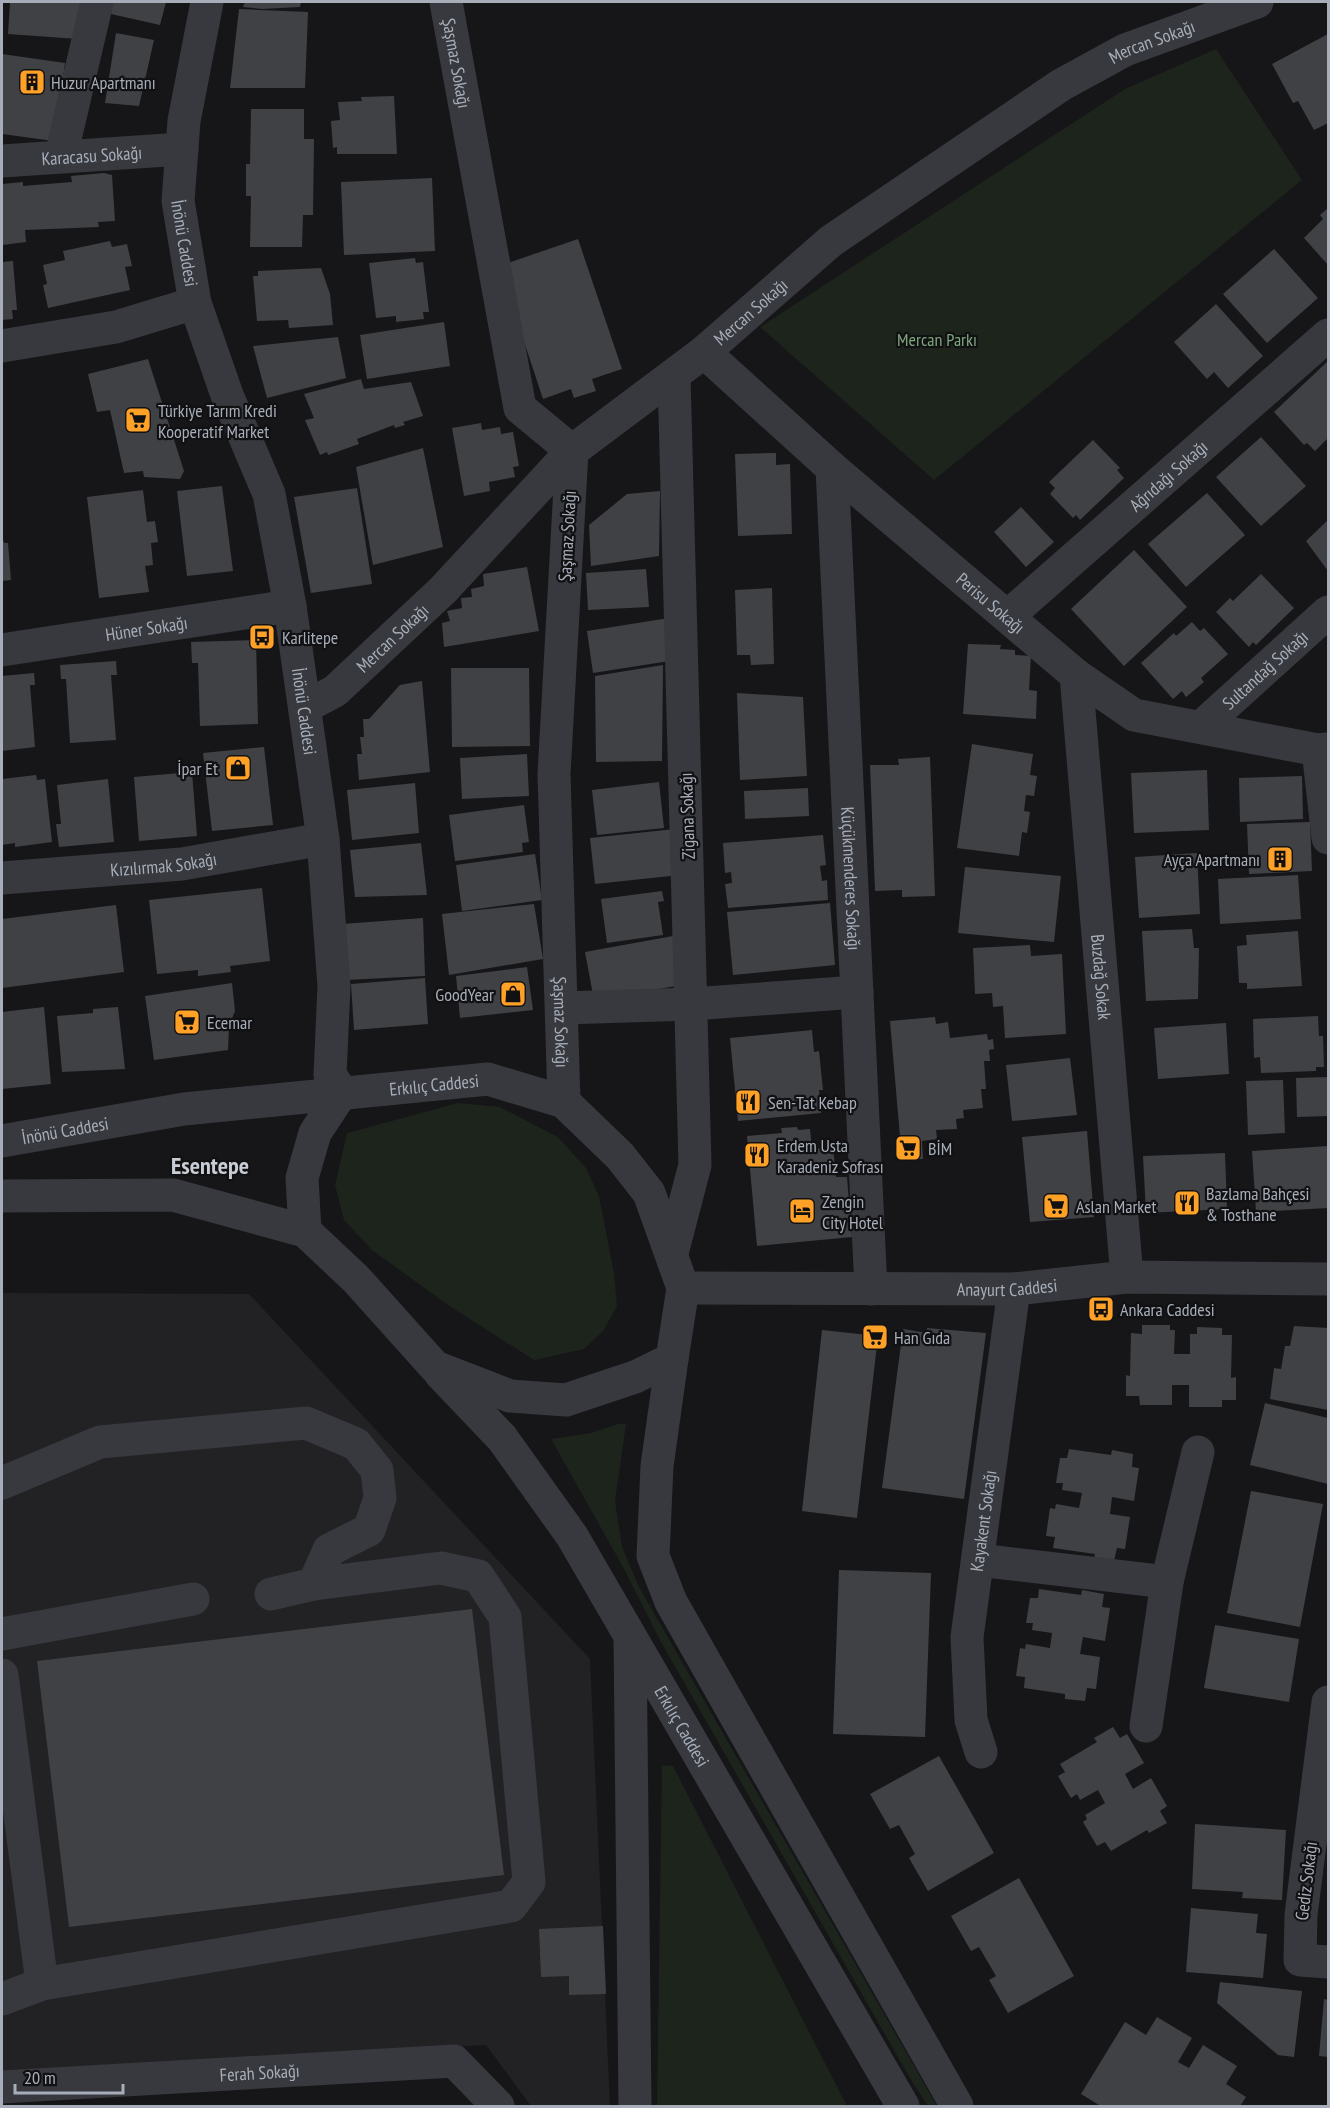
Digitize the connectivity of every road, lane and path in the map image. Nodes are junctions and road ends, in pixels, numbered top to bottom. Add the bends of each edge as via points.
1 (97, 2) edge
2 (207, 2) edge
3 (446, 2) edge
4 (1257, 2) edge
5 (182, 149) junction
6 (61, 156) junction
7 (2, 161) edge
8 (195, 303) junction
9 (1329, 335) edge
10 (2, 346) edge
11 (704, 352) junction
12 (674, 376) junction
13 (572, 451) junction
14 (832, 468) junction
15 (290, 606) junction
16 (1329, 612) edge
17 (1008, 616) junction
18 (2, 650) edge
19 (1076, 675) junction
20 (305, 707) junction
21 (1201, 727) junction
22 (1323, 750) edge
23 (1329, 838) edge
24 (323, 839) junction
25 (2, 878) edge
26 (857, 992) junction
27 (692, 1004) junction
28 (562, 1008) junction
29 (342, 1092) junction
30 (564, 1102) junction
31 (2, 1141) edge
32 (2, 1196) edge
33 (305, 1231) junction
34 (672, 1254) junction
35 (1127, 1277) junction
36 (1329, 1279) edge
37 (683, 1288) junction
38 (871, 1289) junction
39 (1014, 1289) junction
40 (672, 1359) junction
41 (435, 1367) junction
42 (1197, 1452) dead end
43 (2, 1483) edge
44 (978, 1560) junction
45 (1167, 1582) junction
46 (314, 1584) junction
47 (271, 1594) dead end
48 (193, 1599) dead end
49 (2, 1634) edge
50 (630, 1635) junction
51 (2, 1675) edge
52 (1329, 1702) edge
53 (1146, 1726) dead end
54 (981, 1752) dead end
55 (1329, 1962) edge
56 (42, 1984) junction
57 (2, 2000) edge
58 (2, 2087) edge
59 (498, 2106) edge
60 (635, 2106) edge
61 (903, 2106) edge
62 (957, 2106) edge

1 - 6 street
2 - 5 street, İnönü Caddesi
3 - 13 street, Şaşmaz Sokağı via 520,408
4 - 11 street, Mercan Sokağı via 1125,50 1061,85 831,241
5 - 6 street, Karacasu Sokağı
5 - 8 street, İnönü Caddesi via 178,201
6 - 7 street, Karacasu Sokağı
8 - 10 street via 116,327
8 - 15 street, İnönü Caddesi via 268,494
9 - 17 street, Ağrıdağı Sokağı
11 - 12 street, Mercan Sokağı
11 - 14 street, Perisu Sokağı
12 - 13 street, Mercan Sokağı
12 - 27 street, Zigana Sokağı
13 - 20 street, Mercan Sokağı via 443,590 335,691
13 - 28 street, Şaşmaz Sokağı via 554,774
14 - 17 street, Perisu Sokağı
14 - 26 street, Küçükmenderes Sokağı
15 - 18 street, Hüner Sokağı
15 - 20 street, İnönü Caddesi
16 - 21 street, Sultandağ Sokağı
17 - 19 street, Perisu Sokağı
19 - 21 street, Perisu Sokağı via 1134,715
19 - 35 street, Buzdağ Sokak
20 - 24 street, İnönü Caddesi
21 - 22 street, Perisu Sokağı
22 - 23 street
24 - 25 street, Kızılırmak Sokağı via 182,864
24 - 29 street, İnönü Caddesi via 334,986 330,1075
26 - 27 street
26 - 38 street, Küçükmenderes Sokağı
27 - 28 street
27 - 34 street, Zigana Sokağı via 695,1165
28 - 30 street, Şaşmaz Sokağı
29 - 30 street, Erkılıç Caddesi via 488,1079
29 - 31 street, İnönü Caddesi via 184,1109
29 - 33 street via 315,1133 302,1178
30 - 34 street, Erkılıç Caddesi via 620,1156 649,1193
32 - 33 street via 173,1195
33 - 41 street, Erkılıç Caddesi via 356,1279
34 - 37 street, Erkılıç Caddesi
35 - 36 street, Anayurt Caddesi
35 - 39 street, Anayurt Caddesi
37 - 38 street, Anayurt Caddesi
37 - 40 street, Erkılıç Caddesi
38 - 39 street, Anayurt Caddesi
39 - 44 street, Kayakent Sokağı
40 - 41 street, Erkılıç Caddesi via 635,1377 566,1400 510,1395
40 - 62 street, Erkılıç Caddesi via 657,1466 653,1556 677,1612
41 - 50 street, Erkılıç Caddesi via 508,1447 572,1536
42 - 45 street
43 - 46 street via 100,1442 306,1422 356,1444 377,1470 380,1498 369,1530 329,1550
44 - 45 street
44 - 54 street, Kayakent Sokağı via 967,1637 971,1720
45 - 53 street
46 - 47 street
46 - 56 street via 441,1568 478,1576 505,1617 530,1882 511,1906
48 - 49 street
50 - 60 street
50 - 61 street, Erkılıç Caddesi
51 - 56 street
52 - 55 street, Gediz Sokağı via 1301,1915 1300,1960
56 - 57 street
58 - 59 street, Ferah Sokağı via 454,2061

